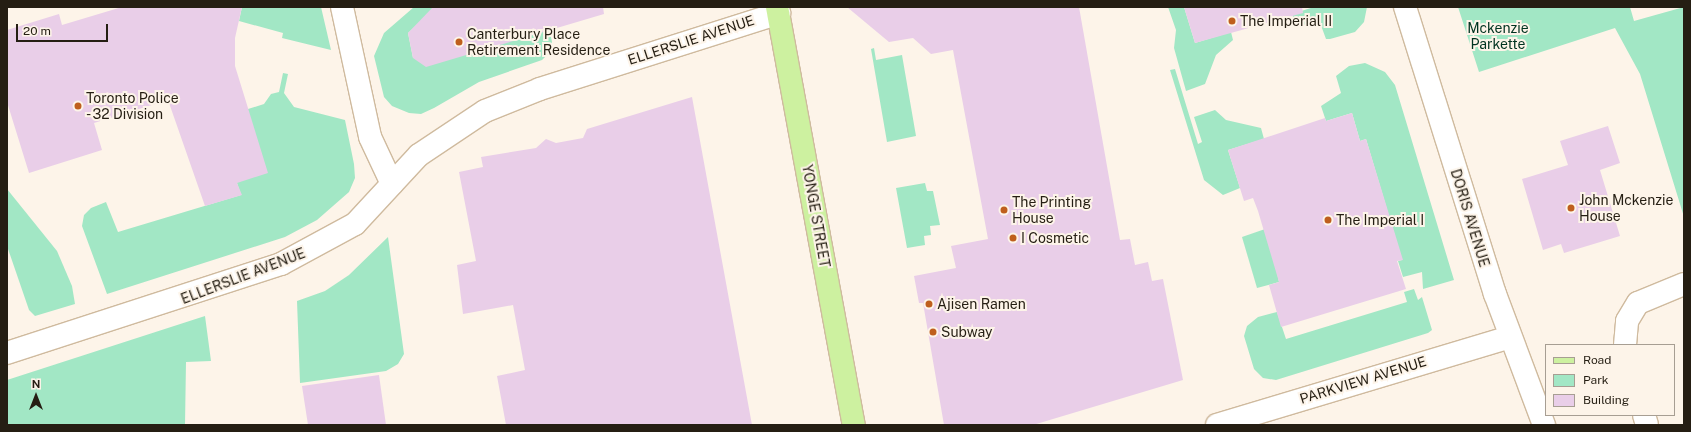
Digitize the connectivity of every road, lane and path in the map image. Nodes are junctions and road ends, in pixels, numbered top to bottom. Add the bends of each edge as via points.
1 (342, 7) edge
2 (1405, 7) edge
3 (778, 10) edge
4 (392, 184) junction
5 (1674, 286) edge
6 (1510, 337) junction
7 (1625, 344) edge
8 (7, 353) edge
9 (854, 425) edge
10 (1217, 425) edge
11 (1544, 425) edge

1 - 4 street via 370,138
2 - 6 street, DORIS AVENUE
3 - 4 street, ELLERSLIE AVENUE via 503,103 433,143
3 - 9 main road, YONGE STREET
4 - 8 street, ELLERSLIE AVENUE via 355,224 286,262
5 - 7 street via 1646,297 1631,310 1624,332
6 - 10 street, PARKVIEW AVENUE
6 - 11 street, DORIS AVENUE

